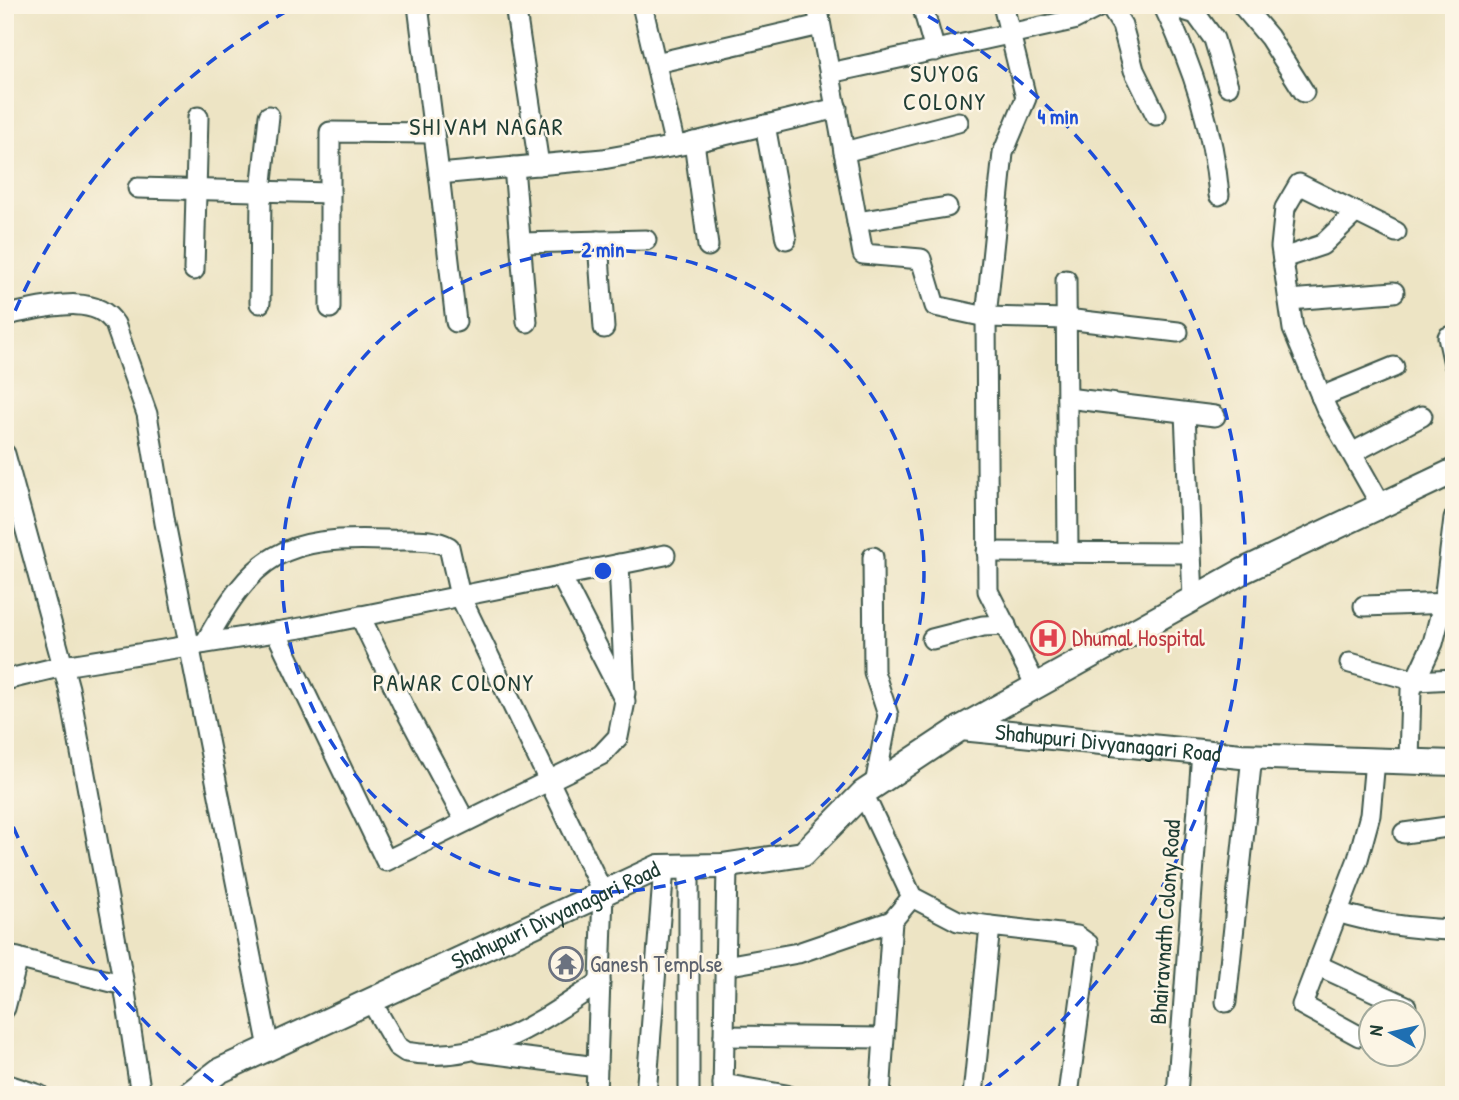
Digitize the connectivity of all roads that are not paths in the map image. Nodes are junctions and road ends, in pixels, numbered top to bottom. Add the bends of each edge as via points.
1 (418, 5) edge
2 (515, 5) edge
3 (642, 5) edge
4 (817, 5) edge
5 (922, 5) edge
6 (1003, 5) edge
7 (1103, 5) edge
8 (1110, 5) edge
9 (1165, 5) edge
10 (1242, 5) edge
11 (1072, 13) edge
12 (820, 25) junction
13 (1010, 34) junction
14 (935, 51) junction
15 (656, 63) junction
16 (830, 74) junction
17 (1228, 86) dead end
18 (1304, 92) dead end
19 (836, 108) junction
20 (1156, 115) dead end
21 (269, 116) dead end
22 (198, 117) dead end
23 (958, 122) dead end
24 (765, 125) junction
25 (434, 133) junction
26 (684, 144) junction
27 (845, 152) junction
28 (539, 165) junction
29 (514, 167) junction
30 (439, 174) junction
31 (138, 188) dead end
32 (194, 189) junction
33 (261, 191) junction
34 (330, 193) junction
35 (1219, 195) dead end
36 (947, 207) dead end
37 (1356, 212) junction
38 (857, 222) junction
39 (1395, 232) dead end
40 (786, 239) dead end
41 (646, 240) dead end
42 (598, 241) junction
43 (520, 243) junction
44 (708, 246) dead end
45 (1283, 258) junction
46 (194, 270) dead end
47 (1066, 280) dead end
48 (1394, 292) dead end
49 (1289, 300) junction
50 (260, 303) dead end
51 (330, 308) dead end
52 (5, 315) edge
53 (986, 317) junction
54 (1066, 318) junction
55 (527, 322) dead end
56 (456, 323) dead end
57 (604, 328) dead end
58 (1178, 332) dead end
59 (1448, 337) dead end
60 (1454, 364) edge
61 (1394, 367) dead end
62 (1321, 397) junction
63 (1067, 398) junction
64 (1185, 413) junction
65 (1216, 416) dead end
66 (1422, 416) dead end
67 (1352, 453) junction
68 (5, 454) edge
69 (1454, 471) edge
70 (1381, 505) junction
71 (1454, 518) edge
72 (987, 552) junction
73 (1068, 552) junction
74 (1190, 553) junction
75 (665, 555) dead end
76 (873, 557) dead end
77 (619, 564) junction
78 (561, 576) junction
79 (460, 596) junction
80 (1193, 598) junction
81 (1449, 602) edge
82 (1364, 606) dead end
83 (360, 616) junction
84 (1006, 625) junction
85 (276, 632) junction
86 (932, 639) dead end
87 (197, 645) junction
88 (1350, 663) dead end
89 (63, 666) junction
90 (1454, 679) edge
91 (5, 680) edge
92 (1416, 681) junction
93 (1036, 686) junction
94 (625, 701) junction
95 (961, 728) junction
96 (1202, 752) junction
97 (1252, 756) junction
98 (1375, 760) junction
99 (1409, 761) junction
100 (1454, 763) edge
101 (548, 780) junction
102 (869, 789) junction
103 (465, 821) junction
104 (1454, 826) edge
105 (1404, 833) dead end
106 (727, 866) junction
107 (664, 867) junction
108 (689, 867) junction
109 (603, 893) junction
110 (912, 897) junction
111 (1337, 912) junction
112 (892, 920) junction
113 (1454, 922) edge
114 (990, 926) junction
115 (11, 956) edge
116 (1317, 965) junction
117 (725, 966) junction
118 (600, 982) junction
119 (124, 985) junction
120 (1389, 998) edge
121 (371, 1001) junction
122 (1226, 1002) dead end
123 (5, 1008) edge
124 (1358, 1035) edge
125 (724, 1036) junction
126 (882, 1038) junction
127 (269, 1048) junction
128 (475, 1051) junction
129 (597, 1066) junction
130 (5, 1084) edge
131 (723, 1089) edge
132 (39, 1095) edge
133 (141, 1095) edge
134 (188, 1095) edge
135 (596, 1095) edge
136 (646, 1095) edge
137 (689, 1095) edge
138 (786, 1095) edge
139 (880, 1095) edge
140 (974, 1095) edge
141 (1068, 1095) edge
142 (1177, 1095) edge

1 - 25 street
2 - 28 street
3 - 15 street
4 - 12 street
5 - 14 street
6 - 13 street
7 - 11 street
8 - 20 street
9 - 17 street via 1196,14 1214,39
9 - 35 street via 1187,52 1208,116
10 - 18 street
11 - 13 street
12 - 15 street
12 - 16 street
13 - 14 street
13 - 53 street via 1026,98 1003,153
14 - 16 street
15 - 26 street
16 - 19 street
19 - 24 street
19 - 27 street
21 - 33 street
22 - 32 street
23 - 27 street
24 - 26 street
24 - 40 street
25 - 30 street
25 - 34 street via 330,132
26 - 28 street
26 - 44 street
27 - 38 street
28 - 29 street
29 - 30 street
29 - 43 street
30 - 56 street
31 - 32 street
32 - 33 street
32 - 46 street
33 - 34 street
33 - 50 street
34 - 51 street
36 - 38 street
37 - 39 street
37 - 45 street via 1322,245
37 - 45 street via 1299,184 1285,208
38 - 53 street via 863,254 921,259 935,306
41 - 42 street
42 - 43 street
42 - 57 street
43 - 55 street
45 - 49 street
47 - 54 street
48 - 49 street
49 - 62 street via 1293,329
52 - 87 street via 77,305 108,313 115,324 147,414
53 - 54 street
53 - 72 street
54 - 58 street
54 - 63 street
59 - 60 street
61 - 62 street
62 - 67 street
63 - 64 street
63 - 73 street
64 - 65 street
64 - 74 street
66 - 67 street
67 - 70 street
68 - 89 street
69 - 70 main road
70 - 80 main road
71 - 81 street
72 - 73 street
72 - 84 street via 988,591
73 - 74 street
74 - 80 street
75 - 77 street
76 - 102 street via 874,672 888,715
77 - 78 street
77 - 94 street
78 - 79 street
78 - 94 street
79 - 83 street
79 - 87 street via 453,552 444,544 338,538 308,543 278,554 257,570
79 - 101 street
80 - 93 main road
81 - 82 street
81 - 92 street
83 - 85 street
83 - 103 street
84 - 86 street
84 - 93 street
85 - 87 street
85 - 103 street via 386,861
87 - 89 street
87 - 127 street
88 - 92 street
89 - 91 street
89 - 119 street
90 - 92 street
92 - 99 street
93 - 95 main road
94 - 101 street via 621,728 611,747
95 - 96 main road, Shahupuri Divyanagari Road
95 - 102 main road, Shahupuri Divyanagari Road
96 - 97 main road, Shahupuri Divyanagari Road
96 - 142 street, Bhairavnath Colony Road
97 - 98 main road, Shahupuri Divyanagari Road
97 - 122 street
98 - 99 main road, Shahupuri Divyanagari Road
98 - 111 street via 1370,814
99 - 100 main road, Shahupuri Divyanagari Road
101 - 103 street
101 - 109 street
102 - 106 main road, Shahupuri Divyanagari Road via 803,854
102 - 110 street
104 - 105 street
106 - 108 main road, Shahupuri Divyanagari Road
106 - 117 street
107 - 108 main road, Shahupuri Divyanagari Road
107 - 109 main road, Shahupuri Divyanagari Road
107 - 136 street
108 - 137 street
109 - 118 street
109 - 121 main road, Shahupuri Divyanagari Road
110 - 112 street
110 - 114 street via 958,921
111 - 113 street via 1405,928 1451,930
111 - 116 street
112 - 117 street via 799,954
112 - 126 street
114 - 140 street
114 - 141 street via 1077,936 1088,944
115 - 119 street
115 - 123 street
116 - 120 street
116 - 124 street via 1302,1005
117 - 125 street
118 - 128 street via 519,1034
118 - 129 street
119 - 133 street
121 - 127 main road, Shahupuri Divyanagari Road
121 - 128 street via 397,1046 406,1052
125 - 126 street
125 - 131 street
126 - 139 street
127 - 134 main road, Shahupuri Divyanagari Road via 219,1071
128 - 129 street
129 - 135 street
130 - 132 street
131 - 138 street

